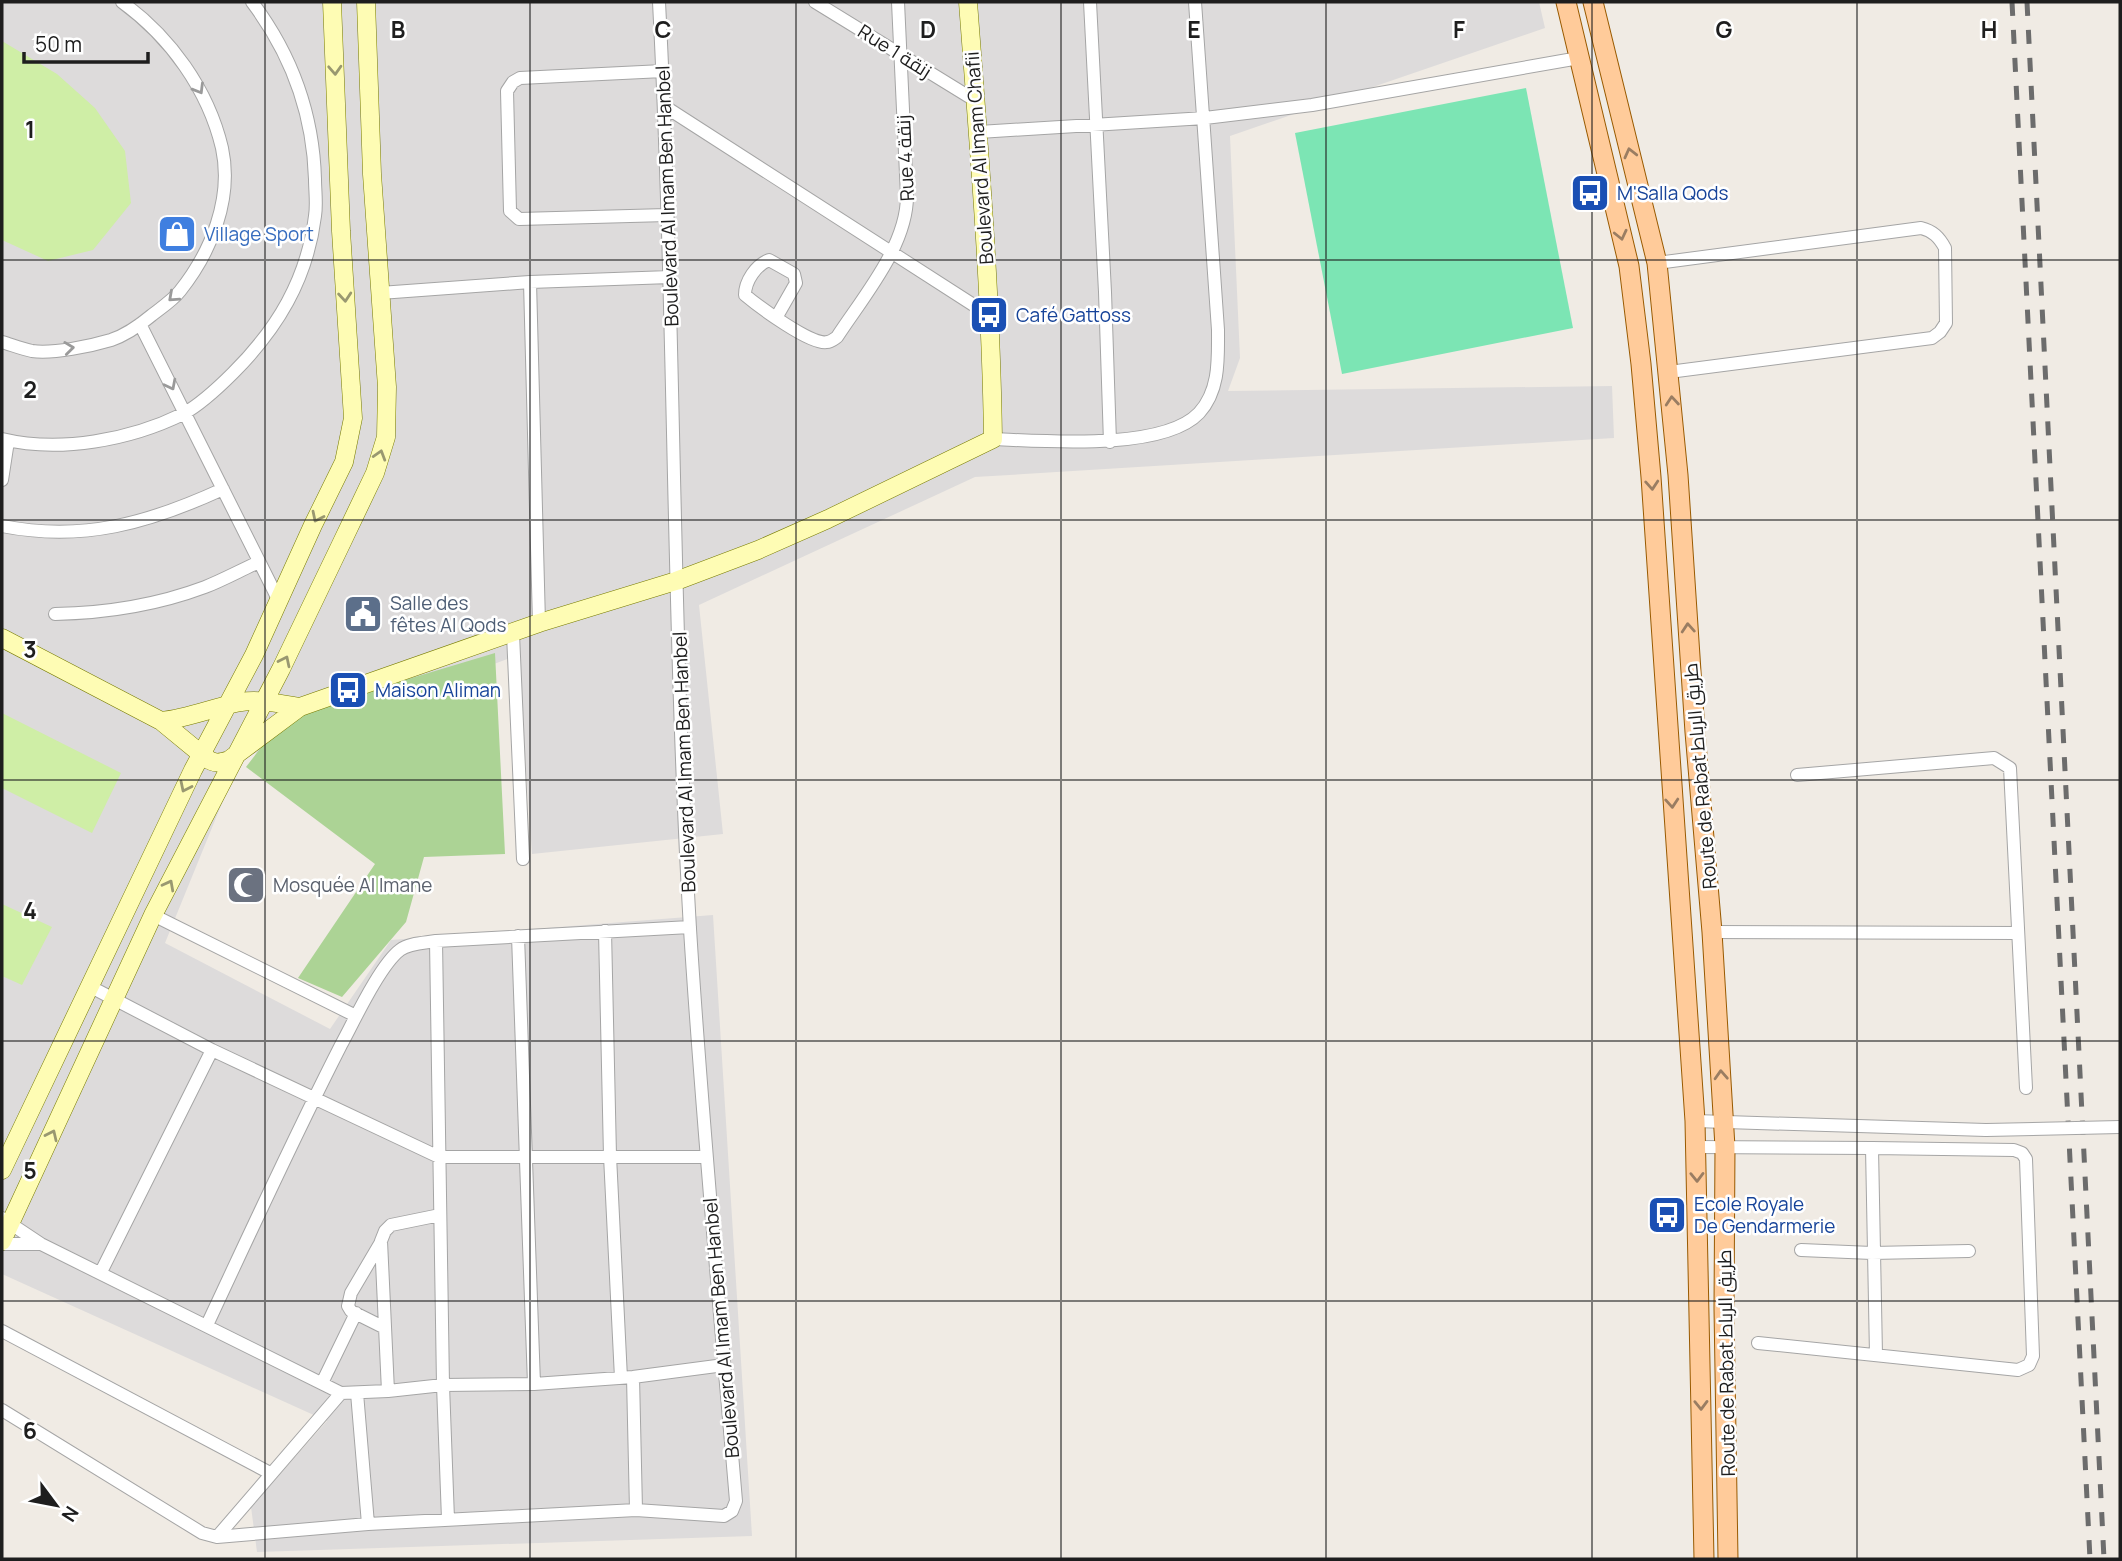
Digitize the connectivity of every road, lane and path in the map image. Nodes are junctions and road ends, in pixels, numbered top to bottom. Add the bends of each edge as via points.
1 (122, 2) edge
2 (252, 2) edge
3 (332, 2) edge
4 (366, 2) edge
5 (659, 2) edge
6 (815, 2) edge
7 (898, 2) edge
8 (968, 2) edge
9 (1090, 2) edge
10 (1195, 2) edge
11 (1566, 2) edge
12 (1593, 2) edge
13 (900, 54) junction
14 (1578, 58) junction
15 (663, 71) junction
16 (976, 101) junction
17 (664, 106) junction
18 (1205, 118) junction
19 (1096, 126) junction
20 (979, 132) junction
21 (667, 215) junction
22 (892, 252) junction
23 (1657, 263) junction
24 (670, 277) junction
25 (530, 282) junction
26 (380, 293) junction
27 (989, 315) junction
28 (776, 318) junction
29 (140, 324) junction
30 (2, 342) edge
31 (1669, 372) junction
32 (185, 413) junction
33 (993, 439) junction
34 (5, 440) edge
35 (1110, 442) junction
36 (2, 480) edge
37 (223, 489) junction
38 (2, 526) edge
39 (259, 562) junction
40 (676, 580) junction
41 (279, 601) junction
42 (55, 614) dead end
43 (539, 623) junction
44 (513, 634) junction
45 (2, 638) edge
46 (264, 702) junction
47 (228, 705) junction
48 (300, 707) junction
49 (161, 721) junction
50 (201, 753) junction
51 (237, 753) junction
52 (1797, 775) dead end
53 (523, 859) dead end
54 (153, 915) junction
55 (690, 928) junction
56 (605, 931) junction
57 (1712, 933) junction
58 (2018, 933) junction
59 (518, 936) junction
60 (436, 941) junction
61 (89, 986) junction
62 (115, 999) junction
63 (356, 1016) junction
64 (212, 1051) junction
65 (2026, 1088) dead end
66 (313, 1100) junction
67 (1695, 1121) junction
68 (1723, 1121) junction
69 (2120, 1127) edge
70 (1696, 1147) junction
71 (1725, 1147) junction
72 (1872, 1148) junction
73 (610, 1156) junction
74 (439, 1157) junction
75 (706, 1157) junction
76 (527, 1159) junction
77 (2, 1170) edge
78 (440, 1215) junction
79 (6, 1221) edge
80 (381, 1241) junction
81 (2, 1242) edge
82 (41, 1244) junction
83 (1801, 1250) dead end
84 (1969, 1251) dead end
85 (1872, 1253) junction
86 (101, 1272) junction
87 (356, 1313) junction
88 (207, 1325) junction
89 (385, 1328) junction
90 (2, 1331) edge
91 (1758, 1343) dead end
92 (1876, 1355) junction
93 (724, 1365) junction
94 (627, 1378) junction
95 (322, 1384) junction
96 (534, 1384) junction
97 (443, 1385) junction
98 (388, 1391) junction
99 (341, 1393) junction
100 (357, 1393) junction
101 (2, 1409) edge
102 (270, 1473) junction
103 (636, 1510) junction
104 (448, 1519) junction
105 (368, 1524) junction
106 (217, 1537) junction
107 (1704, 1559) edge
108 (1728, 1559) edge

1 -> 29 street via 184,65 208,105 222,150 225,189 218,227 201,260 179,293
2 - 32 street via 272,28 307,108 316,214 295,287 275,326 218,388
3 -> 41 street via 353,418 344,462
4 - 26 street
5 - 15 street, Boulevard Al Imam Ben Hanbel
6 - 13 street, Rue 1 زنقة
7 - 13 street, Rue 4 زنقة
8 - 16 street, Boulevard Al Imam Chafii
9 - 19 street
10 - 18 street
11 - 14 main road, Route de Rabat طريق الرباط
23 -> 12 main road, Route de Rabat طريق الرباط
13 - 16 street, Rue 1 زنقة
13 - 22 street, Rue 4 زنقة via 907,211
14 - 18 street via 1312,105
14 -> 67 main road, Route de Rabat طريق الرباط via 1629,267 1641,364
15 - 17 street, Boulevard Al Imam Ben Hanbel
15 - 21 street via 513,82 507,91 510,212 519,219
16 - 20 street, Boulevard Al Imam Chafii
17 - 21 street, Boulevard Al Imam Ben Hanbel
17 - 22 street
18 - 19 street
18 - 35 street via 1218,373 1198,414 1167,429
19 - 20 street
19 - 35 street
20 - 27 street, Boulevard Al Imam Chafii
21 - 24 street, Boulevard Al Imam Ben Hanbel
22 - 27 street
22 - 28 street, Rue 4 زنقة via 837,337 826,343 815,341
23 - 31 main road, Route de Rabat طريق الرباط
23 - 31 street via 1921,228 1939,238 1945,248 1946,323 1932,338
24 - 25 street
24 - 40 street, Boulevard Al Imam Ben Hanbel
25 - 26 street
25 - 43 street
46 -> 26 street via 375,473 386,437
27 - 33 street, Boulevard Al Imam Chafii
28 - 28 street via 796,283 794,274 769,260 755,271 745,295
30 -> 29 street via 34,351 71,348 113,340
29 -> 32 street
57 -> 31 main road, Route de Rabat طريق الرباط
32 - 34 street via 106,439 72,444
32 - 37 street
33 - 35 street
33 - 40 street via 828,519
34 - 36 street
37 - 38 street via 177,510 110,529 69,533
37 - 39 street
39 - 41 street
39 - 42 street via 205,587 149,604
40 - 43 street
40 - 55 street, Boulevard Al Imam Ben Hanbel
41 - 47 street
43 - 44 street
44 - 48 street
44 - 53 street
45 - 49 street
46 - 47 street
46 - 48 street
46 - 51 street
47 - 49 street
47 - 50 street
48 - 51 street
49 - 50 street
50 - 51 street via 215,763
50 -> 61 street
54 -> 51 street
52 - 58 street via 1994,758 2010,768
54 - 62 street
54 - 63 street
55 - 56 street
55 - 75 street, Boulevard Al Imam Ben Hanbel
56 - 59 street
56 - 73 street
57 - 58 street
68 -> 57 main road, Route de Rabat طريق الرباط
58 - 65 street
59 - 60 street
59 - 76 street
60 - 63 street via 399,950
60 - 74 street
61 - 62 street
61 - 77 street
62 - 64 street
79 -> 62 street
63 - 66 street
64 - 66 street
64 - 86 street
66 - 74 street
66 - 88 street
67 - 68 street
67 - 70 main road, Route de Rabat طريق الرباط
68 - 69 street, bridge via 1986,1130
68 - 71 main road, Route de Rabat طريق الرباط
70 - 71 street
70 -> 107 main road, Route de Rabat طريق الرباط
71 - 72 street
71 - 108 main road, Route de Rabat طريق الرباط
72 - 85 street
72 - 92 street via 2022,1153 2026,1159 2033,1356 2029,1365 2018,1370
73 - 75 street
73 - 76 street
73 - 94 street
74 - 76 street
74 - 78 street
75 - 93 street, Boulevard Al Imam Ben Hanbel
76 - 96 street
78 - 80 street via 391,1225
78 - 97 street
79 - 81 street
79 - 82 street
80 - 87 street via 348,1301
80 - 89 street
81 - 82 street
82 - 86 street
83 - 85 street
84 - 85 street
85 - 92 street
86 - 88 street
87 - 89 street
87 - 95 street
88 - 95 street
89 - 98 street
90 - 102 street
91 - 92 street
93 - 94 street
93 - 103 street, Boulevard Al Imam Ben Hanbel via 736,1501 732,1511 724,1516
94 - 96 street
94 - 103 street
95 - 99 street
96 - 97 street
97 - 98 street
97 - 104 street
98 - 100 street
99 - 100 street
99 - 102 street
100 - 105 street
101 - 106 street via 202,1533
102 - 106 street
103 - 104 street
104 - 105 street
105 - 106 street

